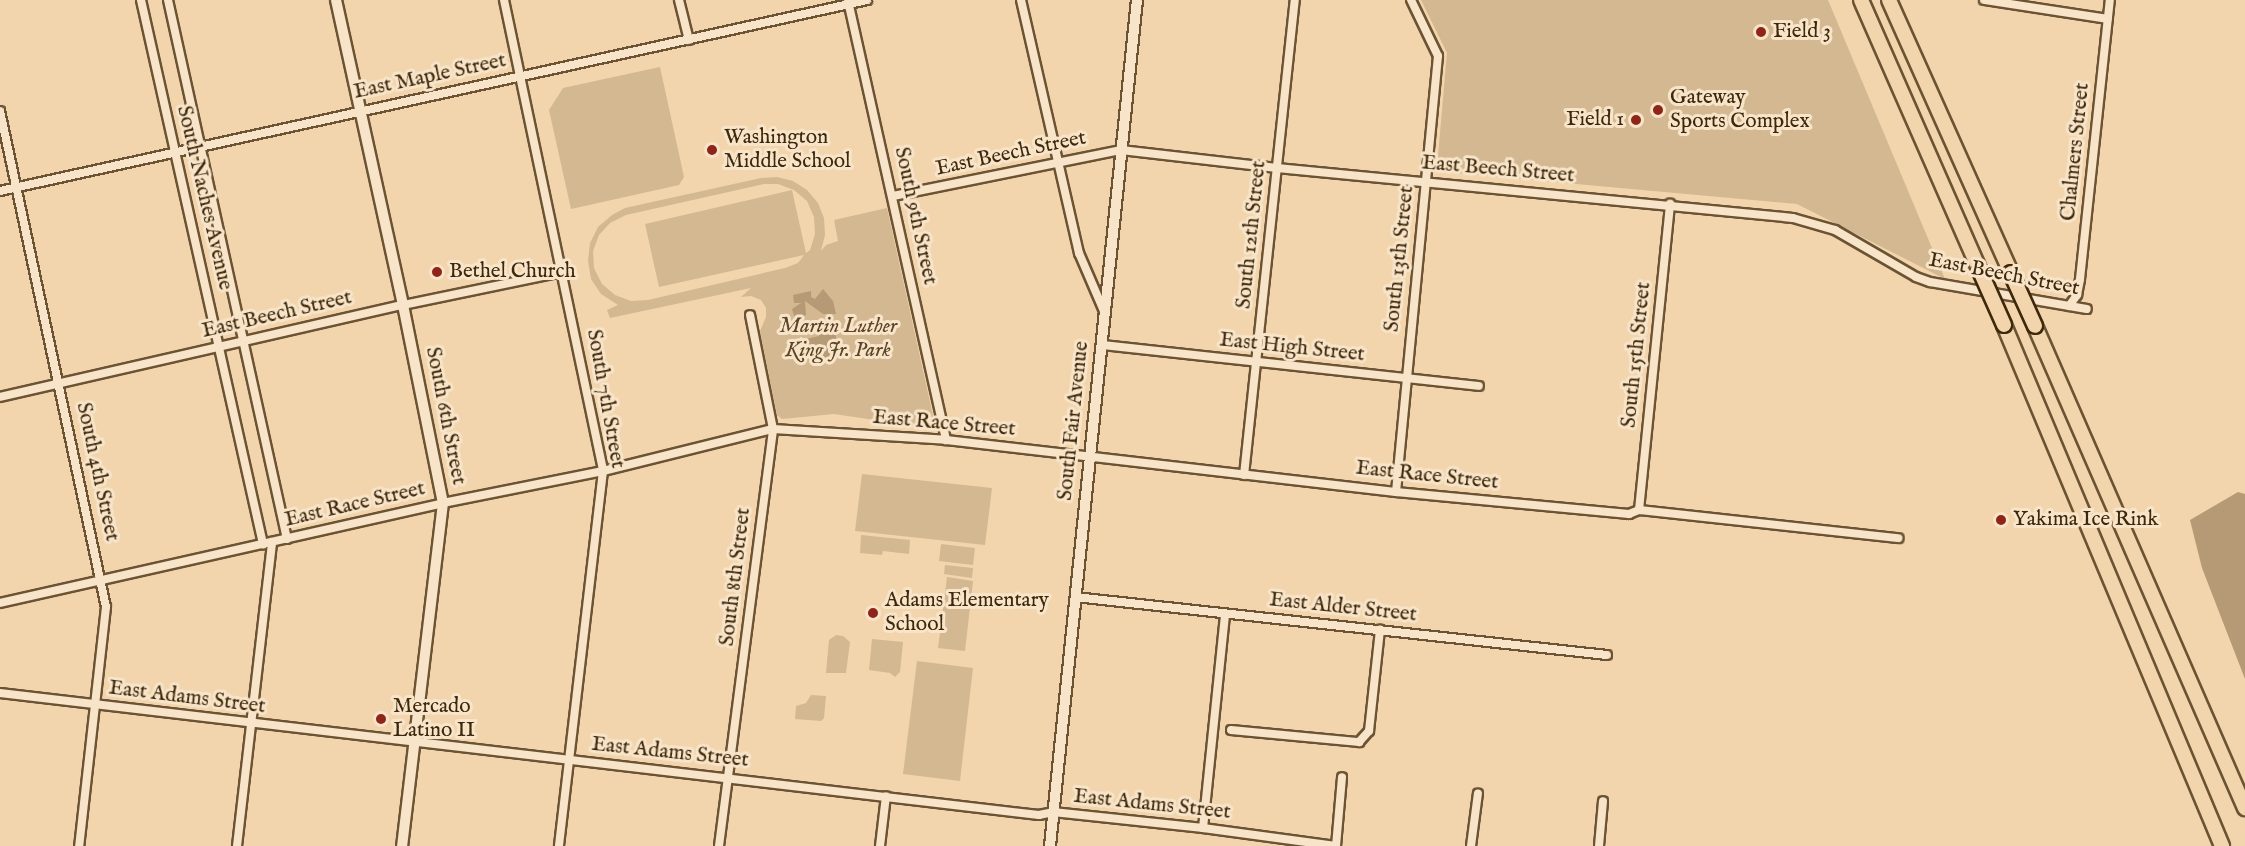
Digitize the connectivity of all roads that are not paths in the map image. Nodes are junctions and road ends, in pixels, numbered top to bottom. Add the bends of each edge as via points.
1 (141, 0) edge
2 (168, 0) edge
3 (336, 0) edge
4 (504, 0) edge
5 (679, 0) edge
6 (867, 0) edge
7 (1021, 0) edge
8 (1137, 0) edge
9 (1295, 0) edge
10 (1411, 0) edge
11 (1861, 0) edge
12 (1889, 0) edge
13 (1984, 0) edge
14 (2110, 0) edge
15 (848, 2) edge
16 (2108, 19) junction
17 (688, 40) junction
18 (521, 77) junction
19 (361, 109) junction
20 (0, 111) edge
21 (201, 147) junction
22 (1121, 150) junction
23 (176, 153) junction
24 (1057, 162) junction
25 (1277, 168) junction
26 (1426, 182) junction
27 (16, 188) junction
28 (0, 191) edge
29 (893, 196) junction
30 (1670, 204) junction
31 (562, 272) junction
32 (403, 305) junction
33 (2069, 306) junction
34 (2087, 309) dead end
35 (1105, 312) junction
36 (750, 315) dead end
37 (242, 341) junction
38 (1102, 345) junction
39 (219, 346) junction
40 (1257, 362) junction
41 (1407, 378) junction
42 (59, 384) junction
43 (1479, 386) dead end
44 (0, 397) edge
45 (773, 429) junction
46 (946, 440) junction
47 (1088, 458) junction
48 (603, 471) junction
49 (1244, 475) junction
50 (1396, 492) junction
51 (443, 503) junction
52 (1639, 510) junction
53 (1898, 538) dead end
54 (287, 539) junction
55 (272, 542) junction
56 (262, 544) junction
57 (102, 579) junction
58 (1075, 597) junction
59 (0, 603) edge
60 (1225, 614) junction
61 (1380, 630) junction
62 (1607, 655) dead end
63 (0, 693) edge
64 (95, 704) junction
65 (251, 724) junction
66 (1231, 730) dead end
67 (414, 742) junction
68 (569, 760) junction
69 (729, 777) junction
70 (1342, 777) dead end
71 (1478, 793) dead end
72 (886, 796) junction
73 (1603, 801) dead end
74 (2245, 808) edge
75 (1053, 812) junction
76 (1203, 828) junction
77 (79, 846) edge
78 (237, 846) edge
79 (402, 846) edge
80 (559, 846) edge
81 (719, 846) edge
82 (880, 846) edge
83 (1050, 846) edge
84 (1336, 846) edge
85 (1471, 846) edge
86 (1599, 846) edge
87 (2222, 846) edge

1 - 23 street, South Naches Avenue
2 - 21 street, South Naches Avenue
3 - 19 street, South 6th Street
4 - 18 street, South 7th Street
5 - 17 street
6 - 15 street, East Maple Street
7 - 24 street
8 - 22 street, South Fair Avenue
9 - 25 street, South 12th Street
10 - 26 street, South 13th Street via 1438,56
11 - 87 highway, bridge via 2004,325
12 - 74 highway, bridge
13 - 16 street
14 - 16 street, Chalmers Street
15 - 17 street, East Maple Street
15 - 29 street, South 9th Street
16 - 33 street, Chalmers Street via 2080,279 2077,295
17 - 18 street, East Maple Street
18 - 19 street, East Maple Street
18 - 31 street, South 7th Street
19 - 21 street, East Maple Street
19 - 32 street, South 6th Street
20 - 27 street, South 4th Street
21 - 23 street, East Maple Street
21 - 37 street, South Naches Avenue
22 - 24 street, East Beech Street
22 - 25 street, East Beech Street
22 - 35 street, South Fair Avenue
23 - 27 street, East Maple Street
23 - 39 street, South Naches Avenue
24 - 29 street, East Beech Street
24 - 35 street via 1079,253
25 - 26 street, East Beech Street
25 - 40 street, South 12th Street
26 - 30 street, East Beech Street
26 - 41 street, South 13th Street
27 - 28 street, East Maple Street
27 - 42 street, South 4th Street
29 - 46 street, South 9th Street
30 - 33 street, East Beech Street via 1811,221 1930,282
30 - 52 street, South 15th Street
31 - 32 street, East Beech Street
31 - 48 street, South 7th Street
32 - 37 street, East Beech Street
32 - 51 street, South 6th Street
33 - 34 street, East Beech Street
35 - 38 street, South Fair Avenue
36 - 45 street, South 8th Street
37 - 39 street, East Beech Street
37 - 54 street, South Naches Avenue
38 - 40 street, East High Street
38 - 47 street, South Fair Avenue
39 - 42 street, East Beech Street
39 - 56 street, South Naches Avenue
40 - 41 street, East High Street
40 - 49 street, South 12th Street
41 - 43 street, East High Street
41 - 50 street, South 13th Street
42 - 44 street, East Beech Street
42 - 57 street, South 4th Street
45 - 46 street, East Race Street
45 - 48 street, East Race Street
45 - 69 street, South 8th Street
46 - 47 street, East Race Street
47 - 49 street, East Race Street
47 - 58 street, South Fair Avenue
48 - 51 street, East Race Street
48 - 68 street, South 7th Street
49 - 50 street, East Race Street
50 - 52 street, East Race Street via 1629,514
51 - 54 street, East Race Street
51 - 67 street, South 6th Street
52 - 53 street, East Race Street
54 - 55 street, East Race Street
55 - 56 street, East Race Street
55 - 65 street
56 - 57 street, East Race Street
57 - 59 street, East Race Street
57 - 64 street, South 4th Street via 106,607
58 - 60 street, East Alder Street
58 - 75 street, South Fair Avenue
60 - 61 street, East Alder Street
60 - 76 street
61 - 62 street, East Alder Street
61 - 66 street via 1369,731 1359,742
63 - 64 street, East Adams Street
64 - 65 street, East Adams Street
64 - 77 street, South 4th Street
65 - 67 street, East Adams Street
65 - 78 street
67 - 68 street, East Adams Street
67 - 79 street, South 6th Street
68 - 69 street, East Adams Street
68 - 80 street, South 7th Street
69 - 72 street, East Adams Street
69 - 81 street, South 8th Street
70 - 84 street
71 - 85 street
72 - 75 street, East Adams Street via 1039,815
72 - 82 street
73 - 86 street
75 - 76 street, East Adams Street
75 - 83 street, South Fair Avenue
76 - 84 street, East Adams Street

